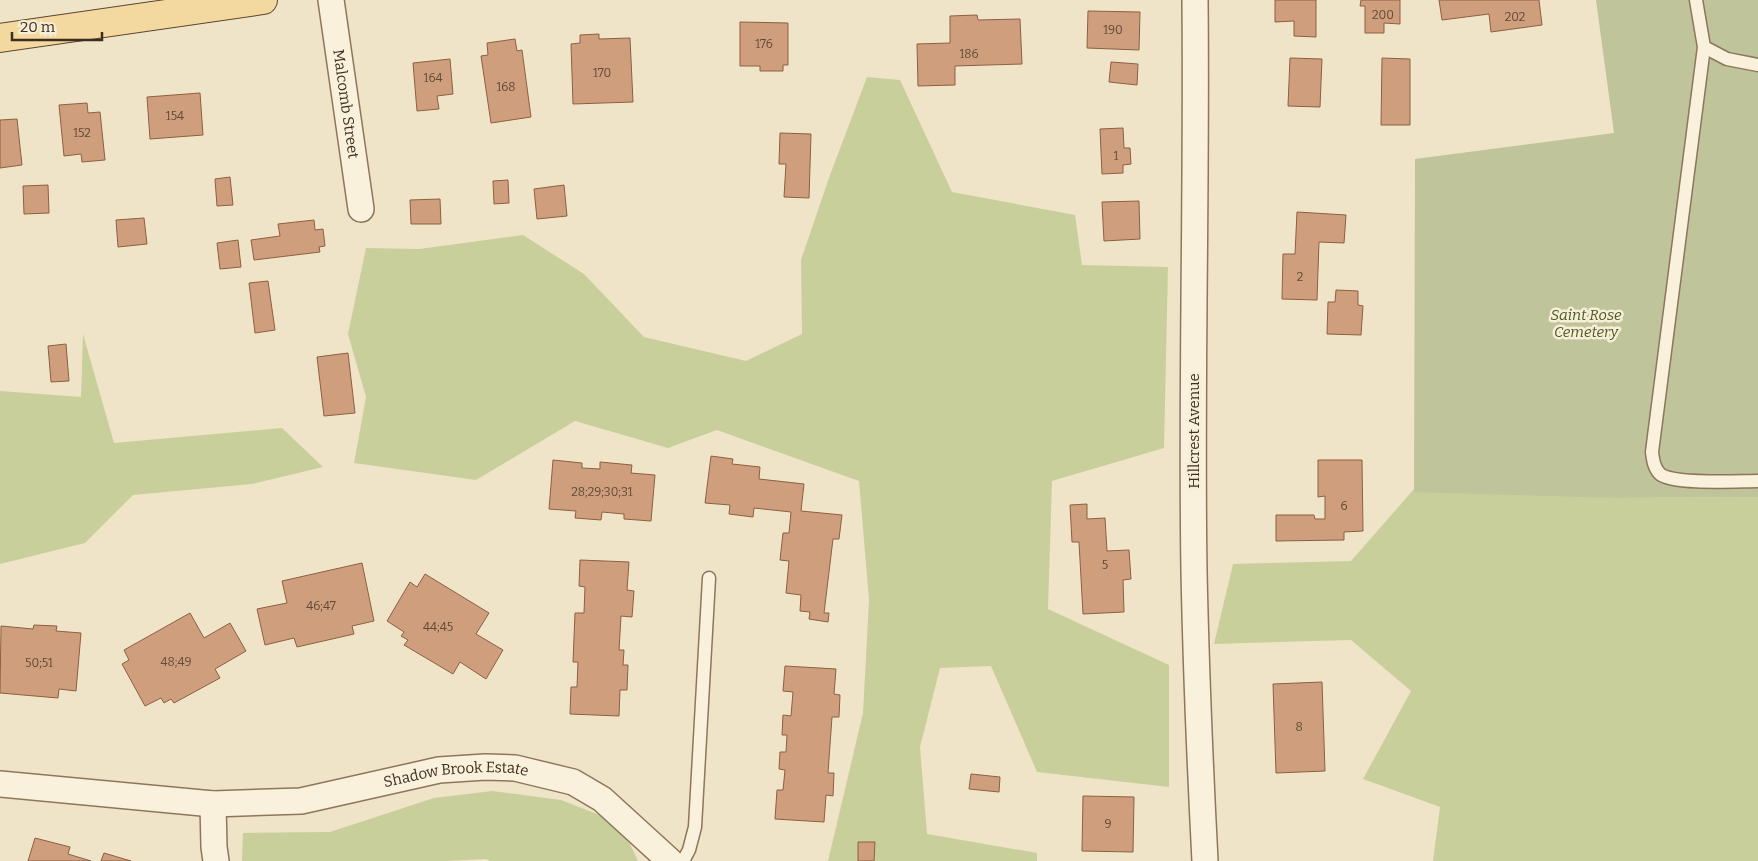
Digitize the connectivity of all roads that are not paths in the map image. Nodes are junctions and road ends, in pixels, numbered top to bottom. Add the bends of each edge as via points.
1 (263, 0) edge
2 (331, 0) edge
3 (1195, 0) edge
4 (1696, 0) edge
5 (0, 38) edge
6 (1704, 47) junction
7 (1758, 65) edge
8 (361, 209) dead end
9 (1758, 481) edge
10 (709, 578) dead end
11 (0, 784) edge
12 (213, 804) junction
13 (216, 861) edge
14 (670, 861) edge
15 (683, 861) edge
16 (1205, 861) edge

1 - 5 main road
2 - 8 street, Malcomb Street
3 - 16 street, Hillcrest Avenue via 1194,570
4 - 6 lane
6 - 7 lane via 1727,59
6 - 9 lane via 1652,452 1656,469 1666,478
10 - 15 lane via 695,827
11 - 12 street, Shadow Brook Estate
12 - 13 street
12 - 14 street, Shadow Brook Estate via 301,801 439,770 485,766 515,768 573,782 602,799

